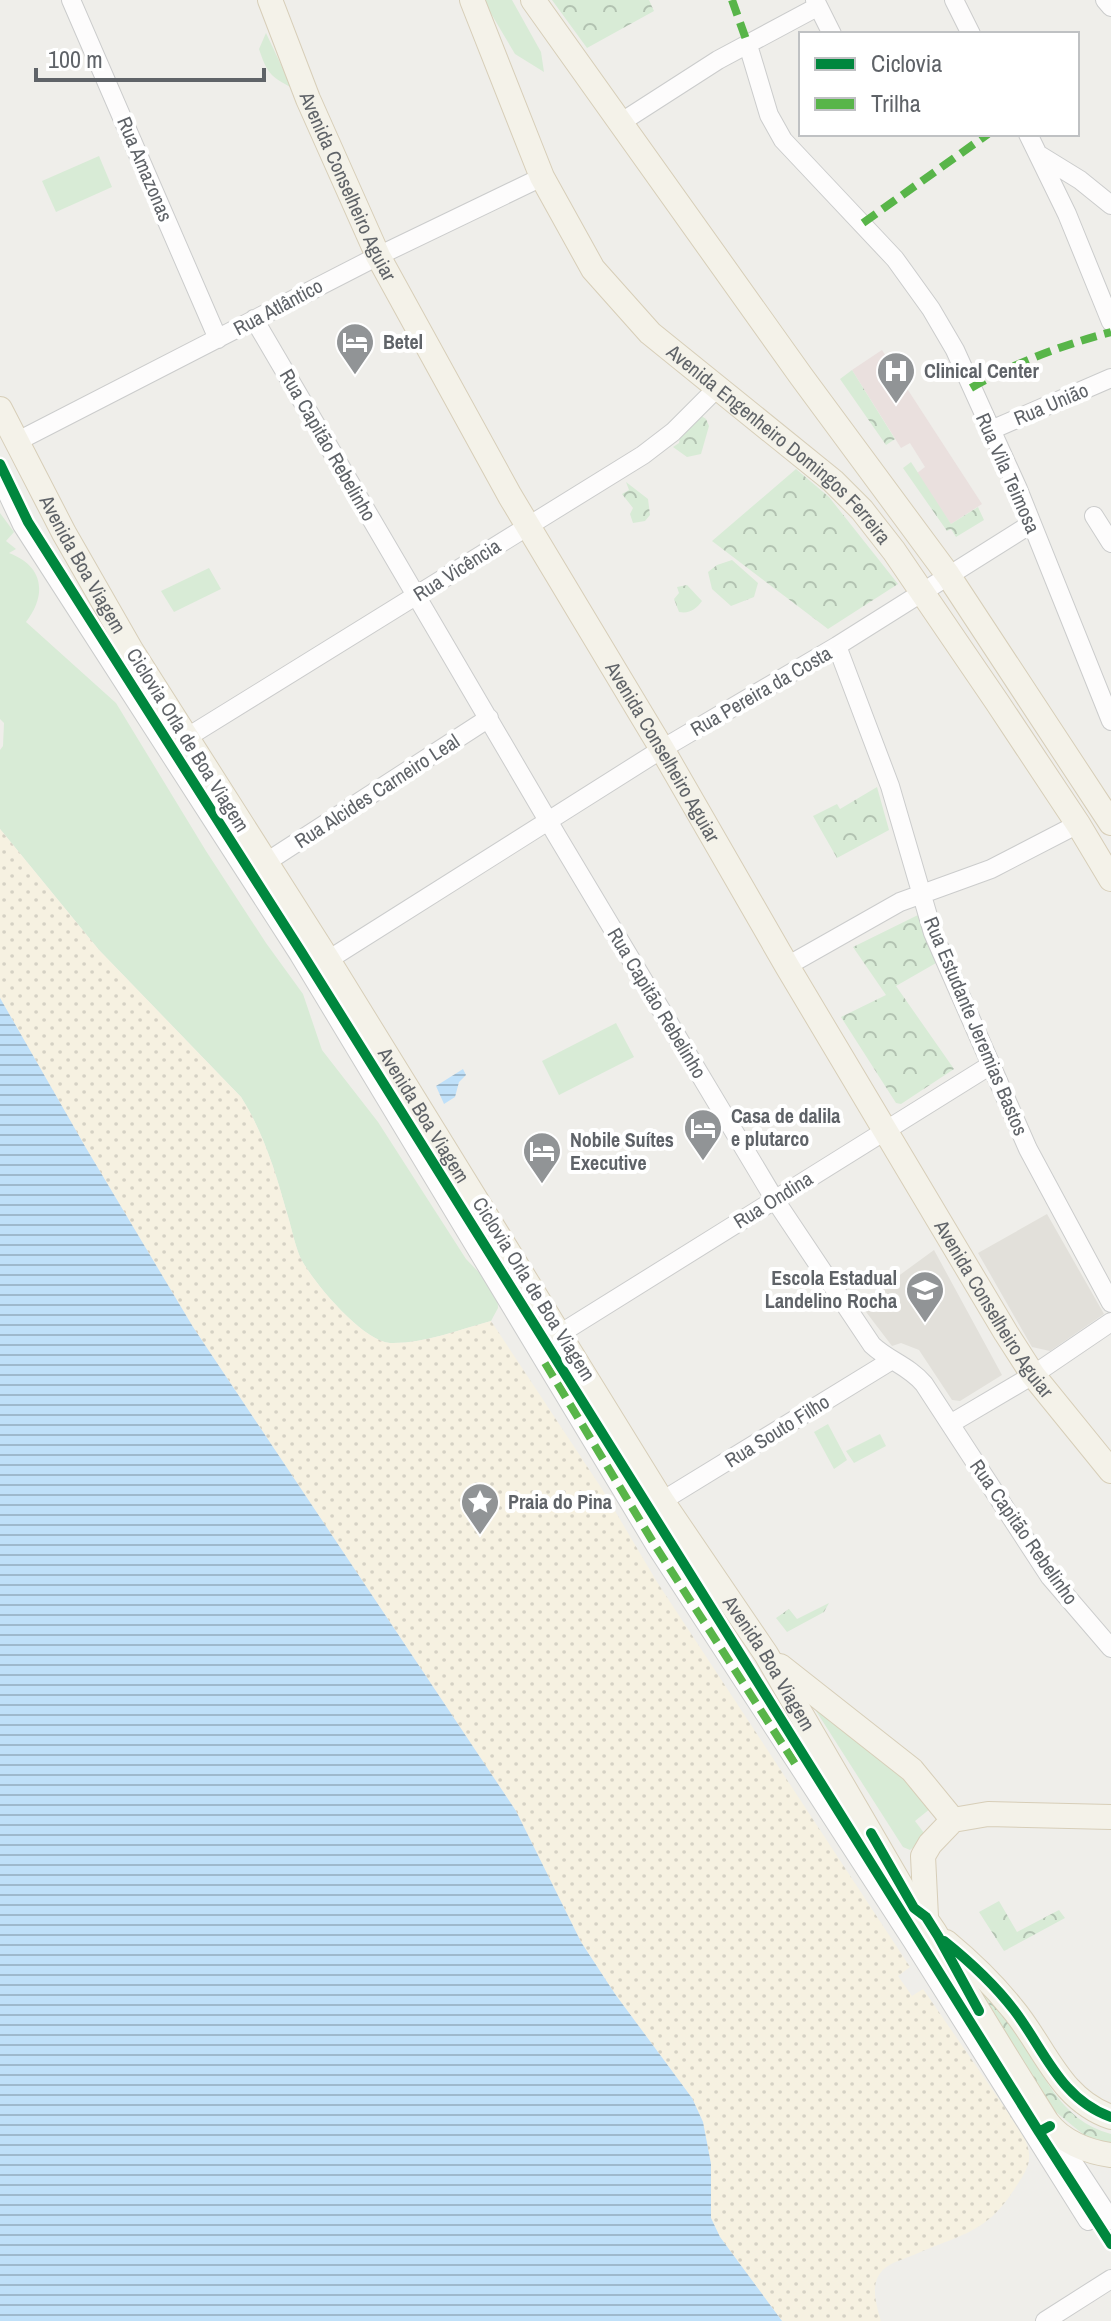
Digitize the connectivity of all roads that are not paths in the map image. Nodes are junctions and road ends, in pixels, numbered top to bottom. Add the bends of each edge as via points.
1 (71, 0) edge
2 (270, 0) edge
3 (472, 0) edge
4 (533, 0) edge
5 (954, 0) edge
6 (1105, 0) edge
7 (816, 4) edge
8 (1111, 7) edge
9 (831, 32) edge
10 (970, 32) edge
11 (748, 45) junction
12 (620, 123) junction
13 (1029, 136) edge
14 (1040, 155) junction
15 (542, 177) junction
16 (1111, 205) edge
17 (378, 256) junction
18 (254, 319) junction
19 (1111, 322) edge
20 (218, 339) junction
21 (1111, 378) edge
22 (717, 388) junction
23 (0, 409) edge
24 (991, 430) junction
25 (16, 442) junction
26 (0, 478) edge
27 (1094, 516) dead end
28 (1031, 524) junction
29 (529, 526) junction
30 (1111, 543) edge
31 (948, 575) junction
32 (922, 592) junction
33 (416, 596) junction
34 (837, 646) junction
35 (489, 718) junction
36 (1111, 721) edge
37 (186, 738) junction
38 (662, 749) junction
39 (1110, 820) edge
40 (548, 821) junction
41 (1078, 824) junction
42 (265, 863) junction
43 (1111, 879) edge
44 (922, 892) junction
45 (328, 960) junction
46 (787, 966) junction
47 (989, 1066) junction
48 (885, 1130) junction
49 (775, 1200) junction
50 (1111, 1303) edge
51 (1111, 1322) edge
52 (558, 1335) junction
53 (892, 1360) junction
54 (1033, 1375) junction
55 (950, 1424) junction
56 (1111, 1471) edge
57 (662, 1501) junction
58 (1111, 1648) edge
59 (766, 1654) junction
60 (1111, 1817) edge
61 (953, 1820) junction
62 (932, 1926) junction
63 (1111, 2117) edge
64 (1050, 2126) junction
65 (1111, 2155) edge
66 (1111, 2220) edge
67 (1088, 2221) dead end
68 (1111, 2279) edge
69 (1045, 2321) edge

1 - 20 street, Rua Amazonas
2 - 17 main road, Avenida Conselheiro Aguiar
3 - 15 main road, Avenida Engenheiro Domingos Ferreira
4 - 12 main road, Avenida Engenheiro Domingos Ferreira
5 - 10 street
6 - 8 street
7 - 9 street
7 - 11 street
11 - 12 street
11 - 24 street, Rua Vila Teimosa via 769,115 783,140 895,259 931,309
12 - 31 main road, Avenida Engenheiro Domingos Ferreira
13 - 14 street
14 - 16 street
14 - 19 street
15 - 17 street, Rua Atlântico
15 - 22 main road, Avenida Engenheiro Domingos Ferreira via 593,269 650,333
17 - 18 street, Rua Atlântico
17 - 29 main road, Avenida Conselheiro Aguiar
18 - 20 street, Rua Atlântico
18 - 33 street, Rua Capitão Rebelinho
20 - 25 street, Rua Atlântico
21 - 24 street, Rua União
22 - 29 street, Rua Vicência via 643,455
22 - 32 main road, Avenida Engenheiro Domingos Ferreira via 833,481 862,510
23 - 25 main road, Avenida Boa Viagem
24 - 28 street, Rua Vila Teimosa
25 - 37 main road, Avenida Boa Viagem
26 - 67 street via 22,525 299,955 656,1547
27 - 30 street
28 - 31 street, Rua Pereira da Costa
28 - 36 street, Rua Vila Teimosa
29 - 33 street, Rua Vicência
29 - 38 main road, Avenida Conselheiro Aguiar
31 - 32 street, Rua Pereira da Costa
31 - 39 main road, Avenida Engenheiro Domingos Ferreira
32 - 34 street, Rua Pereira da Costa
32 - 41 main road, Avenida Engenheiro Domingos Ferreira
33 - 35 street, Rua Capitão Rebelinho
33 - 37 street, Rua Vicência
34 - 38 street, Rua Pereira da Costa
34 - 44 street, Rua Estudante Jeremias Bastos via 890,786
35 - 40 street, Rua Capitão Rebelinho
35 - 42 street, Rua Alcides Carneiro Leal
37 - 42 main road, Avenida Boa Viagem
38 - 40 street, Rua Pereira da Costa
38 - 46 main road, Avenida Conselheiro Aguiar
40 - 45 street, Rua Pereira da Costa
40 - 49 street, Rua Capitão Rebelinho
41 - 43 main road, Avenida Engenheiro Domingos Ferreira
41 - 44 street via 991,869
42 - 45 main road, Avenida Boa Viagem
44 - 46 street
44 - 47 street, Rua Estudante Jeremias Bastos via 933,933
45 - 52 main road, Avenida Boa Viagem
46 - 48 main road, Avenida Conselheiro Aguiar
47 - 48 street, Rua Ondina
47 - 50 street, Rua Estudante Jeremias Bastos
48 - 49 street, Rua Ondina
48 - 54 main road, Avenida Conselheiro Aguiar
49 - 52 street, Rua Ondina
49 - 53 street, Rua Capitão Rebelinho via 872,1345
51 - 54 street
52 - 57 main road, Avenida Boa Viagem
53 - 55 street, Rua Capitão Rebelinho via 913,1372
53 - 57 street, Rua Souto Filho
54 - 55 street
54 - 56 main road, Avenida Conselheiro Aguiar
55 - 58 street, Rua Capitão Rebelinho via 1050,1577
57 - 59 main road, Avenida Boa Viagem
59 - 61 main road via 912,1770
59 - 62 main road, Avenida Boa Viagem via 914,1908
60 - 61 main road via 988,1814
61 - 62 main road via 923,1856
62 - 63 main road, Avenida Boa Viagem via 1014,2010 1069,2092
62 - 64 main road, Avenida Boa Viagem
64 - 65 main road, Avenida Boa Viagem via 1080,2147
64 - 66 street
68 - 69 street

